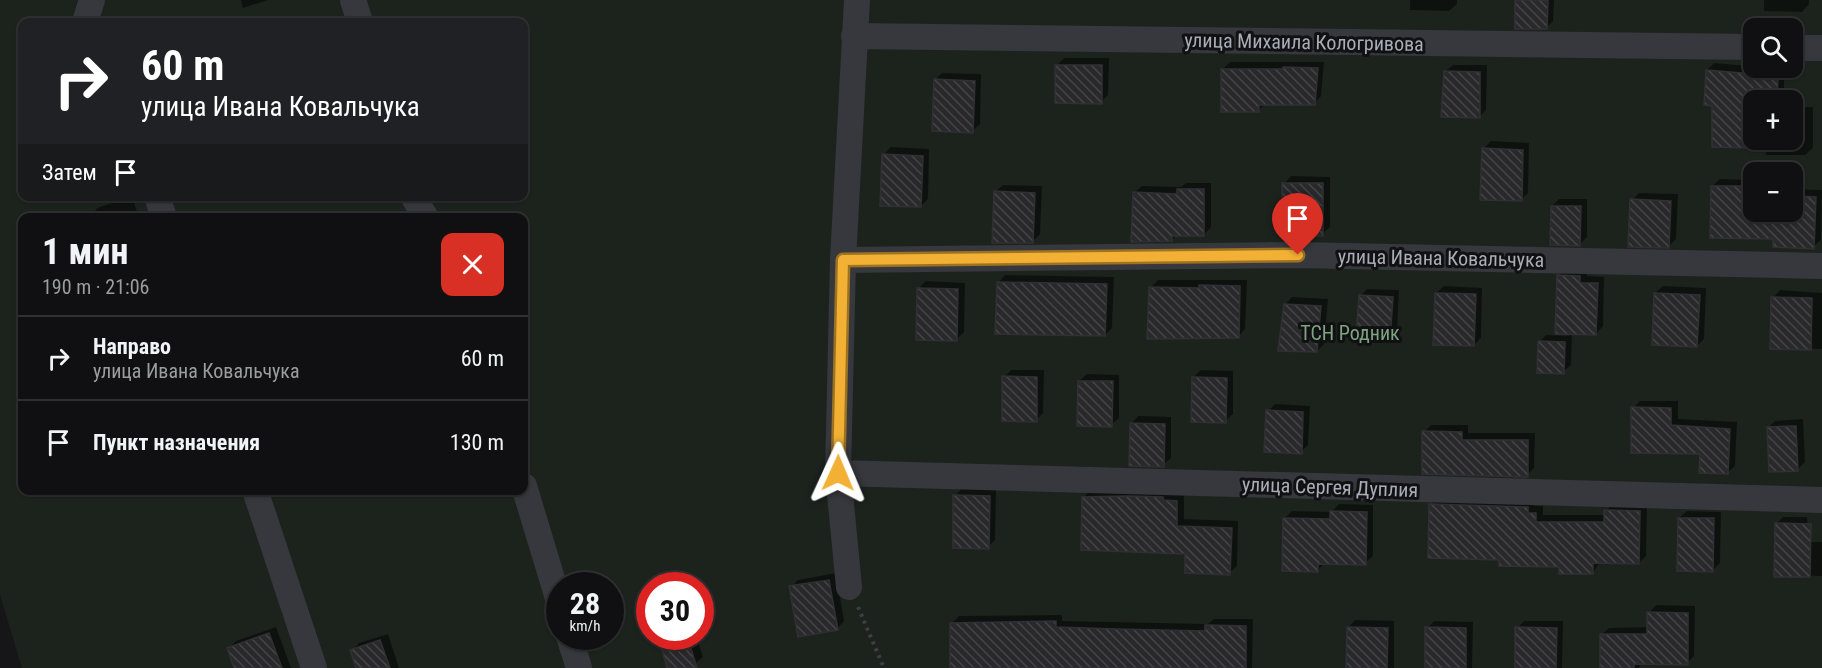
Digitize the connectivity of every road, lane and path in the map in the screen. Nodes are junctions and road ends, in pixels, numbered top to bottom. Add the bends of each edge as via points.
1 (92, 0) edge
2 (354, 0) edge
3 (857, 0) edge
4 (86, 18) edge
5 (359, 18) edge
6 (854, 36) junction
7 (1743, 47) edge
8 (1803, 48) edge
9 (1822, 48) edge
10 (843, 260) junction
11 (1822, 266) edge
12 (838, 473) junction
13 (257, 495) edge
14 (527, 495) edge
15 (1822, 500) edge
16 (550, 572) edge
17 (849, 587) joint
18 (573, 650) edge
19 (314, 668) edge
20 (579, 668) edge
21 (884, 668) edge

1 - 4 street
2 - 5 street
3 - 6 street
6 - 7 street, улица Михаила Кологривова
6 - 10 street
8 - 9 street
10 - 11 street, улица Ивана Ковальчука via 1298,255
10 - 12 street
12 - 15 street, улица Сергея Дуплия
12 - 17 street
13 - 19 street
14 - 16 street
17 - 21 path
18 - 20 street

